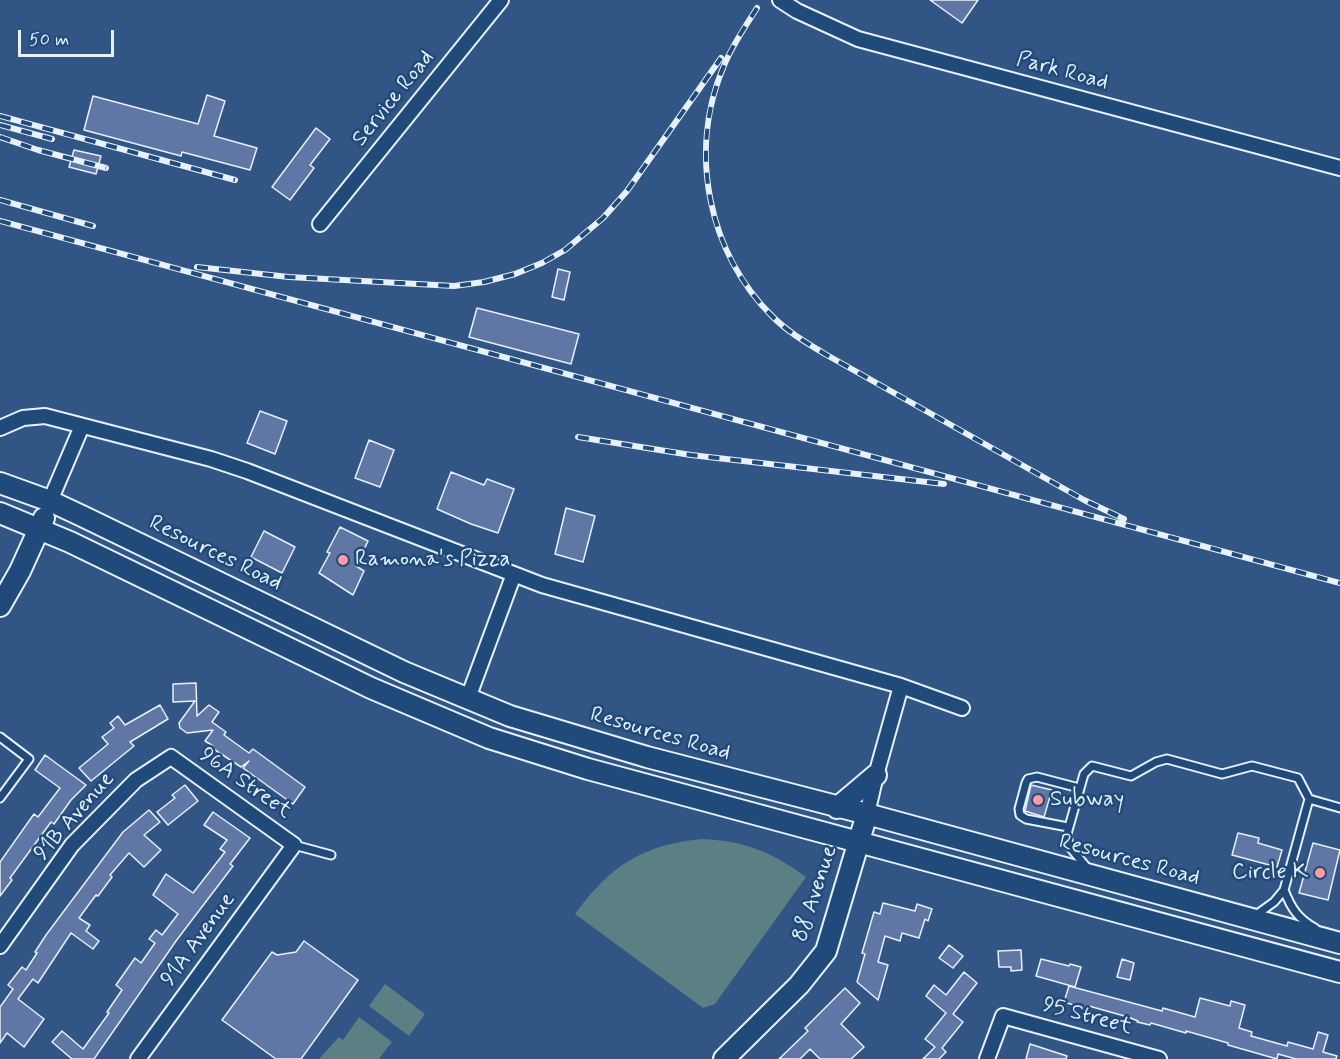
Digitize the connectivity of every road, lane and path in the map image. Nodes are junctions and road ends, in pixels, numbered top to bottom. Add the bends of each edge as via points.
1 (501, 0) edge
2 (780, 0) edge
3 (1340, 168) edge
4 (320, 224) dead end
5 (82, 426) junction
6 (0, 428) edge
7 (0, 483) edge
8 (50, 501) junction
9 (0, 513) edge
10 (40, 528) junction
11 (514, 574) junction
12 (0, 606) edge
13 (901, 686) junction
14 (468, 698) junction
15 (962, 708) dead end
16 (0, 737) edge
17 (171, 757) joint
18 (876, 775) junction
19 (1079, 788) junction
20 (0, 798) edge
21 (1309, 799) junction
22 (837, 808) junction
23 (1340, 808) edge
24 (867, 814) junction
25 (1068, 827) junction
26 (858, 843) junction
27 (294, 845) junction
28 (331, 855) dead end
29 (1093, 876) junction
30 (1284, 890) junction
31 (1248, 918) junction
32 (1340, 943) edge
33 (0, 946) edge
34 (1340, 972) edge
35 (138, 1059) edge
36 (724, 1059) edge
37 (987, 1059) edge
38 (1160, 1059) edge

1 - 4 street, Service Road
2 - 3 street, Park Road via 858,39
5 - 6 street via 45,416 23,418
5 - 8 street
5 - 11 street via 212,459
7 - 8 main road, Resources Road
8 - 10 main road
8 - 14 main road, Resources Road via 404,672
9 - 10 main road
10 - 12 main road
10 - 26 main road via 370,688 489,738
11 - 13 street
11 - 14 street
13 - 15 street
13 - 18 street
14 - 22 main road, Resources Road via 510,716 647,757
16 - 20 lane via 29,759
17 - 27 street, 96A Street
17 - 33 street, 91B Avenue via 136,780 72,845
18 - 22 main road
18 - 24 street
19 - 21 lane via 1083,774 1092,766 1131,776 1167,759 1222,774 1252,766 1293,776 1301,782
19 - 25 lane
19 - 25 lane via 1037,777 1026,783 1020,814 1026,819
21 - 23 lane
21 - 30 lane
22 - 24 main road, Resources Road
24 - 26 main road, 88 Avenue
24 - 29 main road, Resources Road
25 - 29 lane via 1069,846
26 - 34 main road
26 - 36 main road, 88 Avenue via 826,951 799,985
27 - 28 lane
27 - 35 street, 91A Avenue
29 - 31 main road, Resources Road
30 - 31 lane via 1265,910
30 - 32 lane via 1298,917
31 - 32 main road, Resources Road
37 - 38 street, 95 Street via 1003,1016

